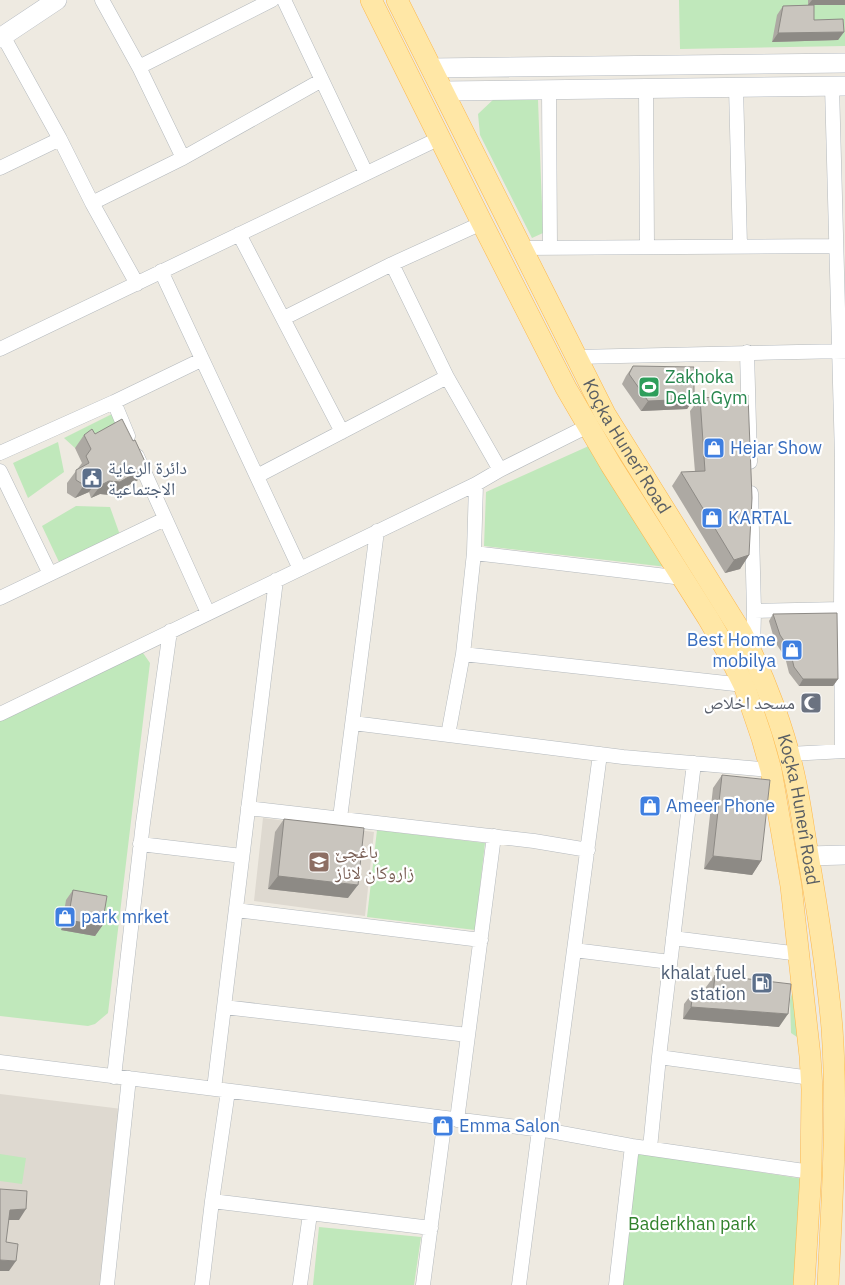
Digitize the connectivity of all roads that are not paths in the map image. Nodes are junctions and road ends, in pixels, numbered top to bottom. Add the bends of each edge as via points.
1 (57, 0) edge
2 (102, 0) edge
3 (272, 0) edge
4 (284, 0) edge
5 (371, 0) edge
6 (397, 0) edge
7 (1, 37) edge
8 (845, 63) edge
9 (140, 67) junction
10 (431, 68) junction
11 (322, 80) junction
12 (838, 86) edge
13 (736, 87) junction
14 (646, 88) junction
15 (549, 89) junction
16 (443, 92) junction
17 (440, 138) junction
18 (60, 139) junction
19 (183, 158) junction
20 (0, 168) edge
21 (366, 173) junction
22 (92, 203) junction
23 (482, 223) junction
24 (239, 234) junction
25 (740, 246) junction
26 (836, 246) junction
27 (647, 247) junction
28 (520, 248) junction
29 (550, 248) junction
30 (392, 264) junction
31 (161, 271) junction
32 (137, 284) junction
33 (284, 318) junction
34 (0, 349) edge
35 (842, 351) edge
36 (747, 352) junction
37 (576, 358) junction
38 (201, 360) junction
39 (447, 378) junction
40 (114, 402) junction
41 (588, 426) junction
42 (342, 432) junction
43 (0, 453) edge
44 (844, 457) edge
45 (500, 470) junction
46 (0, 471) edge
47 (257, 476) junction
48 (476, 484) junction
49 (164, 519) junction
50 (377, 531) junction
51 (474, 553) junction
52 (300, 568) junction
53 (50, 574) junction
54 (683, 578) junction
55 (276, 580) junction
56 (0, 598) edge
57 (841, 609) junction
58 (754, 611) junction
59 (208, 613) junction
60 (170, 632) junction
61 (752, 653) junction
62 (463, 654) junction
63 (744, 685) junction
64 (0, 714) edge
65 (353, 723) junction
66 (448, 735) junction
67 (844, 751) edge
68 (600, 754) junction
69 (788, 754) junction
70 (694, 763) junction
71 (771, 770) junction
72 (248, 808) junction
73 (340, 818) junction
74 (494, 836) junction
75 (140, 844) junction
76 (588, 850) junction
77 (242, 856) junction
78 (808, 856) junction
79 (845, 856) edge
80 (236, 910) junction
81 (673, 938) junction
82 (481, 940) junction
83 (574, 950) junction
84 (800, 954) junction
85 (670, 962) junction
86 (224, 1007) junction
87 (838, 1028) edge
88 (468, 1035) junction
89 (659, 1057) junction
90 (0, 1062) edge
91 (114, 1077) junction
92 (129, 1078) junction
93 (811, 1078) junction
94 (214, 1089) junction
95 (228, 1091) junction
96 (451, 1119) junction
97 (834, 1121) junction
98 (812, 1122) junction
99 (544, 1131) junction
100 (632, 1146) junction
101 (650, 1148) junction
102 (811, 1172) junction
103 (212, 1201) junction
104 (838, 1213) edge
105 (310, 1214) junction
106 (431, 1228) junction
107 (107, 1285) edge
108 (202, 1285) edge
109 (300, 1285) edge
110 (423, 1285) edge
111 (519, 1285) edge
112 (616, 1285) edge
113 (804, 1285) edge
114 (828, 1285) edge

1 - 7 main road
2 - 9 street
3 - 9 street
4 - 11 street
5 - 17 main road
6 - 10 main road, Koçka Hunerî Road
7 - 18 street
8 - 10 main road
9 - 19 street
10 - 16 main road, Koçka Hunerî Road
11 - 19 street
11 - 21 street
12 - 13 main road
12 - 26 street
13 - 14 main road
13 - 25 street
14 - 15 main road
14 - 27 street
15 - 16 main road
15 - 29 street
16 - 28 main road, Koçka Hunerî Road
17 - 21 street
17 - 23 main road
18 - 20 street
18 - 22 street
19 - 22 street
21 - 24 street
22 - 32 street
23 - 30 street
23 - 41 main road
24 - 31 street
24 - 33 street
25 - 26 street
25 - 27 street
26 - 35 street
27 - 29 street
28 - 29 street
28 - 37 main road, Koçka Hunerî Road
30 - 33 street
30 - 39 street
31 - 32 street
31 - 38 street
32 - 34 street
33 - 42 street
35 - 36 street
35 - 44 street
36 - 37 street
36 - 58 street
37 - 61 main road, Koçka Hunerî Road via 624,446
38 - 40 street
38 - 47 street
39 - 42 street
39 - 45 street
40 - 43 street
40 - 49 street
41 - 45 street
41 - 54 main road
42 - 47 street
44 - 57 street
45 - 48 street
46 - 53 street
47 - 52 street
48 - 50 street
48 - 51 street
49 - 53 street
49 - 59 street
50 - 52 street
50 - 65 street
51 - 54 street
51 - 62 street
52 - 55 street
53 - 56 street
54 - 63 main road
55 - 59 street
55 - 72 street
57 - 58 street
57 - 67 street
58 - 61 street
59 - 60 street
60 - 64 street
60 - 75 street
61 - 69 main road, Koçka Hunerî Road
62 - 63 street
62 - 66 street
63 - 71 main road
65 - 66 street
65 - 73 street
66 - 68 street
67 - 69 street
68 - 70 street
68 - 76 street
69 - 78 main road, Koçka Hunerî Road
70 - 71 street
70 - 81 street
71 - 84 main road
72 - 73 street
72 - 77 street
73 - 74 street
74 - 76 street
74 - 82 street
75 - 77 street
75 - 91 street
76 - 83 street
77 - 80 street
78 - 79 main road
78 - 87 main road, Koçka Hunerî Road
80 - 82 street
80 - 86 street
81 - 84 street
81 - 85 street
82 - 88 street
83 - 85 street
83 - 99 street
84 - 93 main road
85 - 89 street
86 - 88 street
86 - 94 street
87 - 97 main road, Koçka Hunerî Road
88 - 96 street
89 - 93 street
89 - 101 street
90 - 91 street
91 - 92 street
92 - 94 street
92 - 107 street
93 - 98 main road
94 - 95 street
95 - 96 street
95 - 103 street
96 - 99 street
96 - 106 street
97 - 98 main road
97 - 104 main road, Koçka Hunerî Road
98 - 102 main road
99 - 100 street
99 - 111 street
100 - 101 street
100 - 112 street
101 - 102 street
102 - 113 main road
103 - 105 street
103 - 108 street
104 - 114 main road, Koçka Hunerî Road
105 - 106 street
105 - 109 street
106 - 110 street

